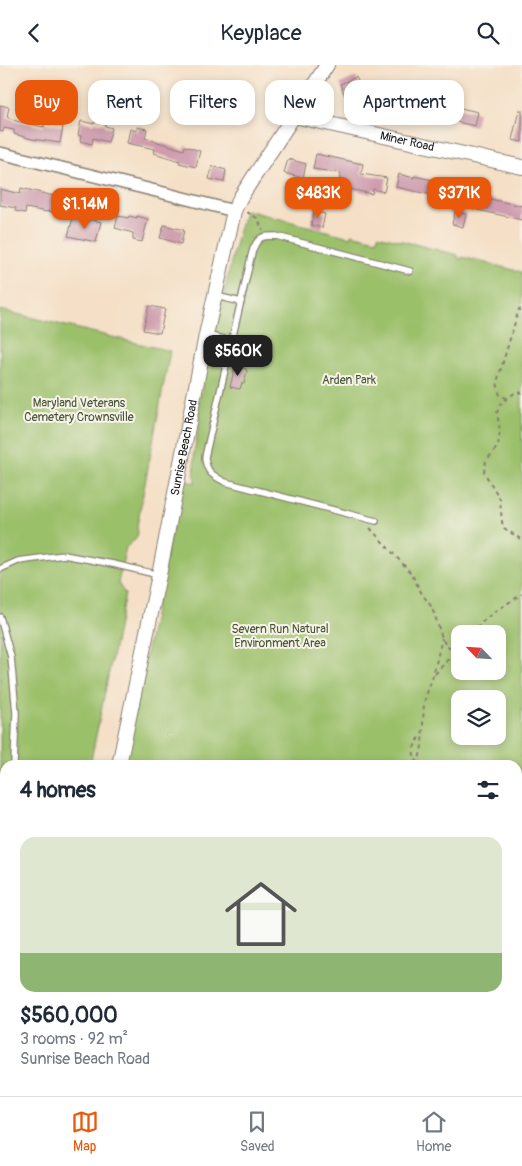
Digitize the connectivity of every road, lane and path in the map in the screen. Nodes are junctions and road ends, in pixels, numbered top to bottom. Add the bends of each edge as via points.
1 (327, 65) edge
2 (317, 80) edge
3 (288, 125) edge
4 (334, 125) edge
5 (0, 153) edge
6 (522, 167) edge
7 (234, 211) junction
8 (264, 237) junction
9 (410, 271) dead end
10 (216, 295) junction
11 (241, 302) junction
12 (522, 311) edge
13 (206, 335) junction
14 (232, 341) junction
15 (522, 393) edge
16 (507, 399) junction
17 (360, 517) junction
18 (376, 521) dead end
19 (522, 539) edge
20 (0, 569) edge
21 (159, 575) junction
22 (522, 594) edge
23 (0, 617) edge
24 (478, 625) edge
25 (442, 638) junction
26 (451, 649) edge
27 (451, 656) edge
28 (433, 676) junction
29 (423, 732) junction
30 (14, 760) edge
31 (121, 760) edge
32 (416, 760) edge
33 (419, 760) edge

1 - 2 street, Sunrise Beach Road
3 - 7 street, Sunrise Beach Road
4 - 6 street, Miner Road
5 - 7 street
7 - 8 path via 241,209 253,214
7 - 10 street, Sunrise Beach Road
8 - 9 lane via 276,236
8 - 11 lane via 258,240 254,249
10 - 11 lane
10 - 13 street, Sunrise Beach Road
11 - 14 lane
12 - 16 path via 519,309 498,383 500,397
13 - 14 lane
13 - 21 street, Sunrise Beach Road
14 - 17 lane via 205,457 206,468 225,482
15 - 16 path
16 - 19 path via 500,404 497,413 498,446 486,461 484,472 500,499 504,528
17 - 18 lane
17 - 25 path via 411,573 433,611
20 - 21 lane via 18,561 64,555
21 - 31 street, Sunrise Beach Road
22 - 24 path
23 - 30 lane via 11,657 16,713
25 - 26 path
25 - 28 path
27 - 28 path
28 - 29 path via 424,703
29 - 32 path via 413,751
29 - 33 path

